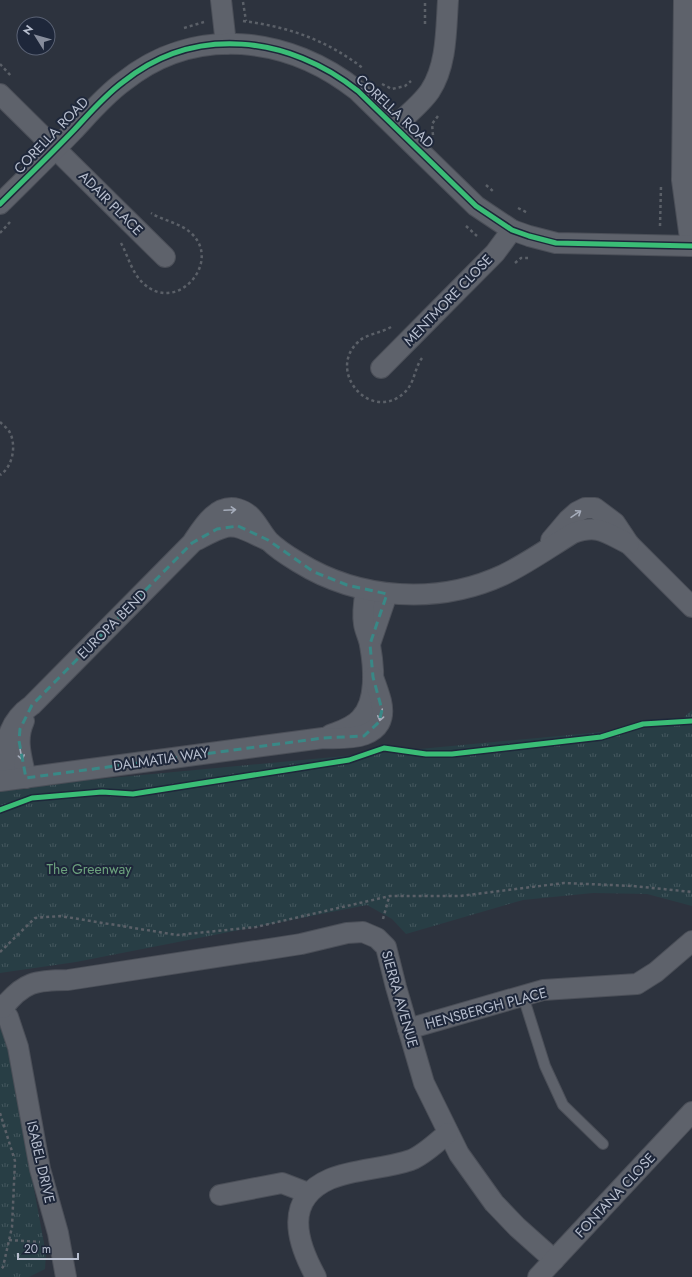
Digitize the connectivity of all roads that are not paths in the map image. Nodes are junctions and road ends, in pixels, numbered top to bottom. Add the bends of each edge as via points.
1 (221, 0) edge
2 (448, 0) edge
3 (684, 0) edge
4 (226, 44) junction
5 (0, 94) edge
6 (395, 126) junction
7 (56, 148) junction
8 (0, 204) edge
9 (512, 230) junction
10 (685, 246) edge
11 (165, 257) dead end
12 (381, 368) dead end
13 (366, 590) junction
14 (387, 594) junction
15 (692, 607) edge
16 (370, 644) junction
17 (32, 705) junction
18 (26, 778) junction
19 (2, 780) edge
20 (692, 941) edge
21 (522, 996) junction
22 (8, 1000) edge
23 (408, 1029) junction
24 (692, 1112) edge
25 (448, 1134) junction
26 (603, 1144) dead end
27 (308, 1193) junction
28 (220, 1195) dead end
29 (554, 1260) junction
30 (66, 1277) edge
31 (316, 1277) edge
32 (538, 1277) edge

1 - 4 street
2 - 6 street via 445,44 434,83 421,102
3 - 10 street via 682,180
4 - 6 street, CORELLA ROAD via 271,47 308,59 343,79
4 - 7 street, CORELLA ROAD via 165,57 133,74 108,95
5 - 7 street, ADAIR PLACE
6 - 9 street, CORELLA ROAD via 476,206
7 - 8 street, CORELLA ROAD
7 - 11 street, ADAIR PLACE
9 - 10 street, CORELLA ROAD via 556,243
9 - 12 street, MENTMORE CLOSE via 494,253
13 - 14 street, EUROPA BEND
13 - 16 street, DALMATIA WAY via 363,614
13 - 17 street, EUROPA BEND via 314,572 279,550 268,540 250,515 237,509 225,509 207,521 192,543
14 - 15 street, EUROPA BEND via 418,595 462,589 504,575 573,533 585,529 606,531 629,544
14 - 16 street, DALMATIA WAY
16 - 18 street, DALMATIA WAY via 373,677 368,705 359,721 322,738
17 -> 18 street, EUROPA BEND via 20,729 19,742
17 - 19 street, EUROPA BEND via 22,712 8,735
18 - 19 street, DALMATIA WAY
20 - 21 street, HENSBERGH PLACE via 656,972 637,984 543,990
21 - 23 street, HENSBERGH PLACE
21 - 26 lane via 545,1066 563,1105
22 - 23 street, SIERRA AVENUE via 68,980 363,932 377,938 386,947
22 - 30 street, ISABEL DRIVE via 40,1169 58,1233
23 - 25 street, SIERRA AVENUE via 424,1083
24 - 29 street, FONTANA CLOSE
25 - 27 street via 413,1159 390,1167 331,1179
25 - 29 street, SIERRA AVENUE via 476,1179 494,1202
27 - 28 street via 282,1183
27 - 31 street via 300,1206 297,1227 306,1259
29 - 32 street, FONTANA CLOSE

